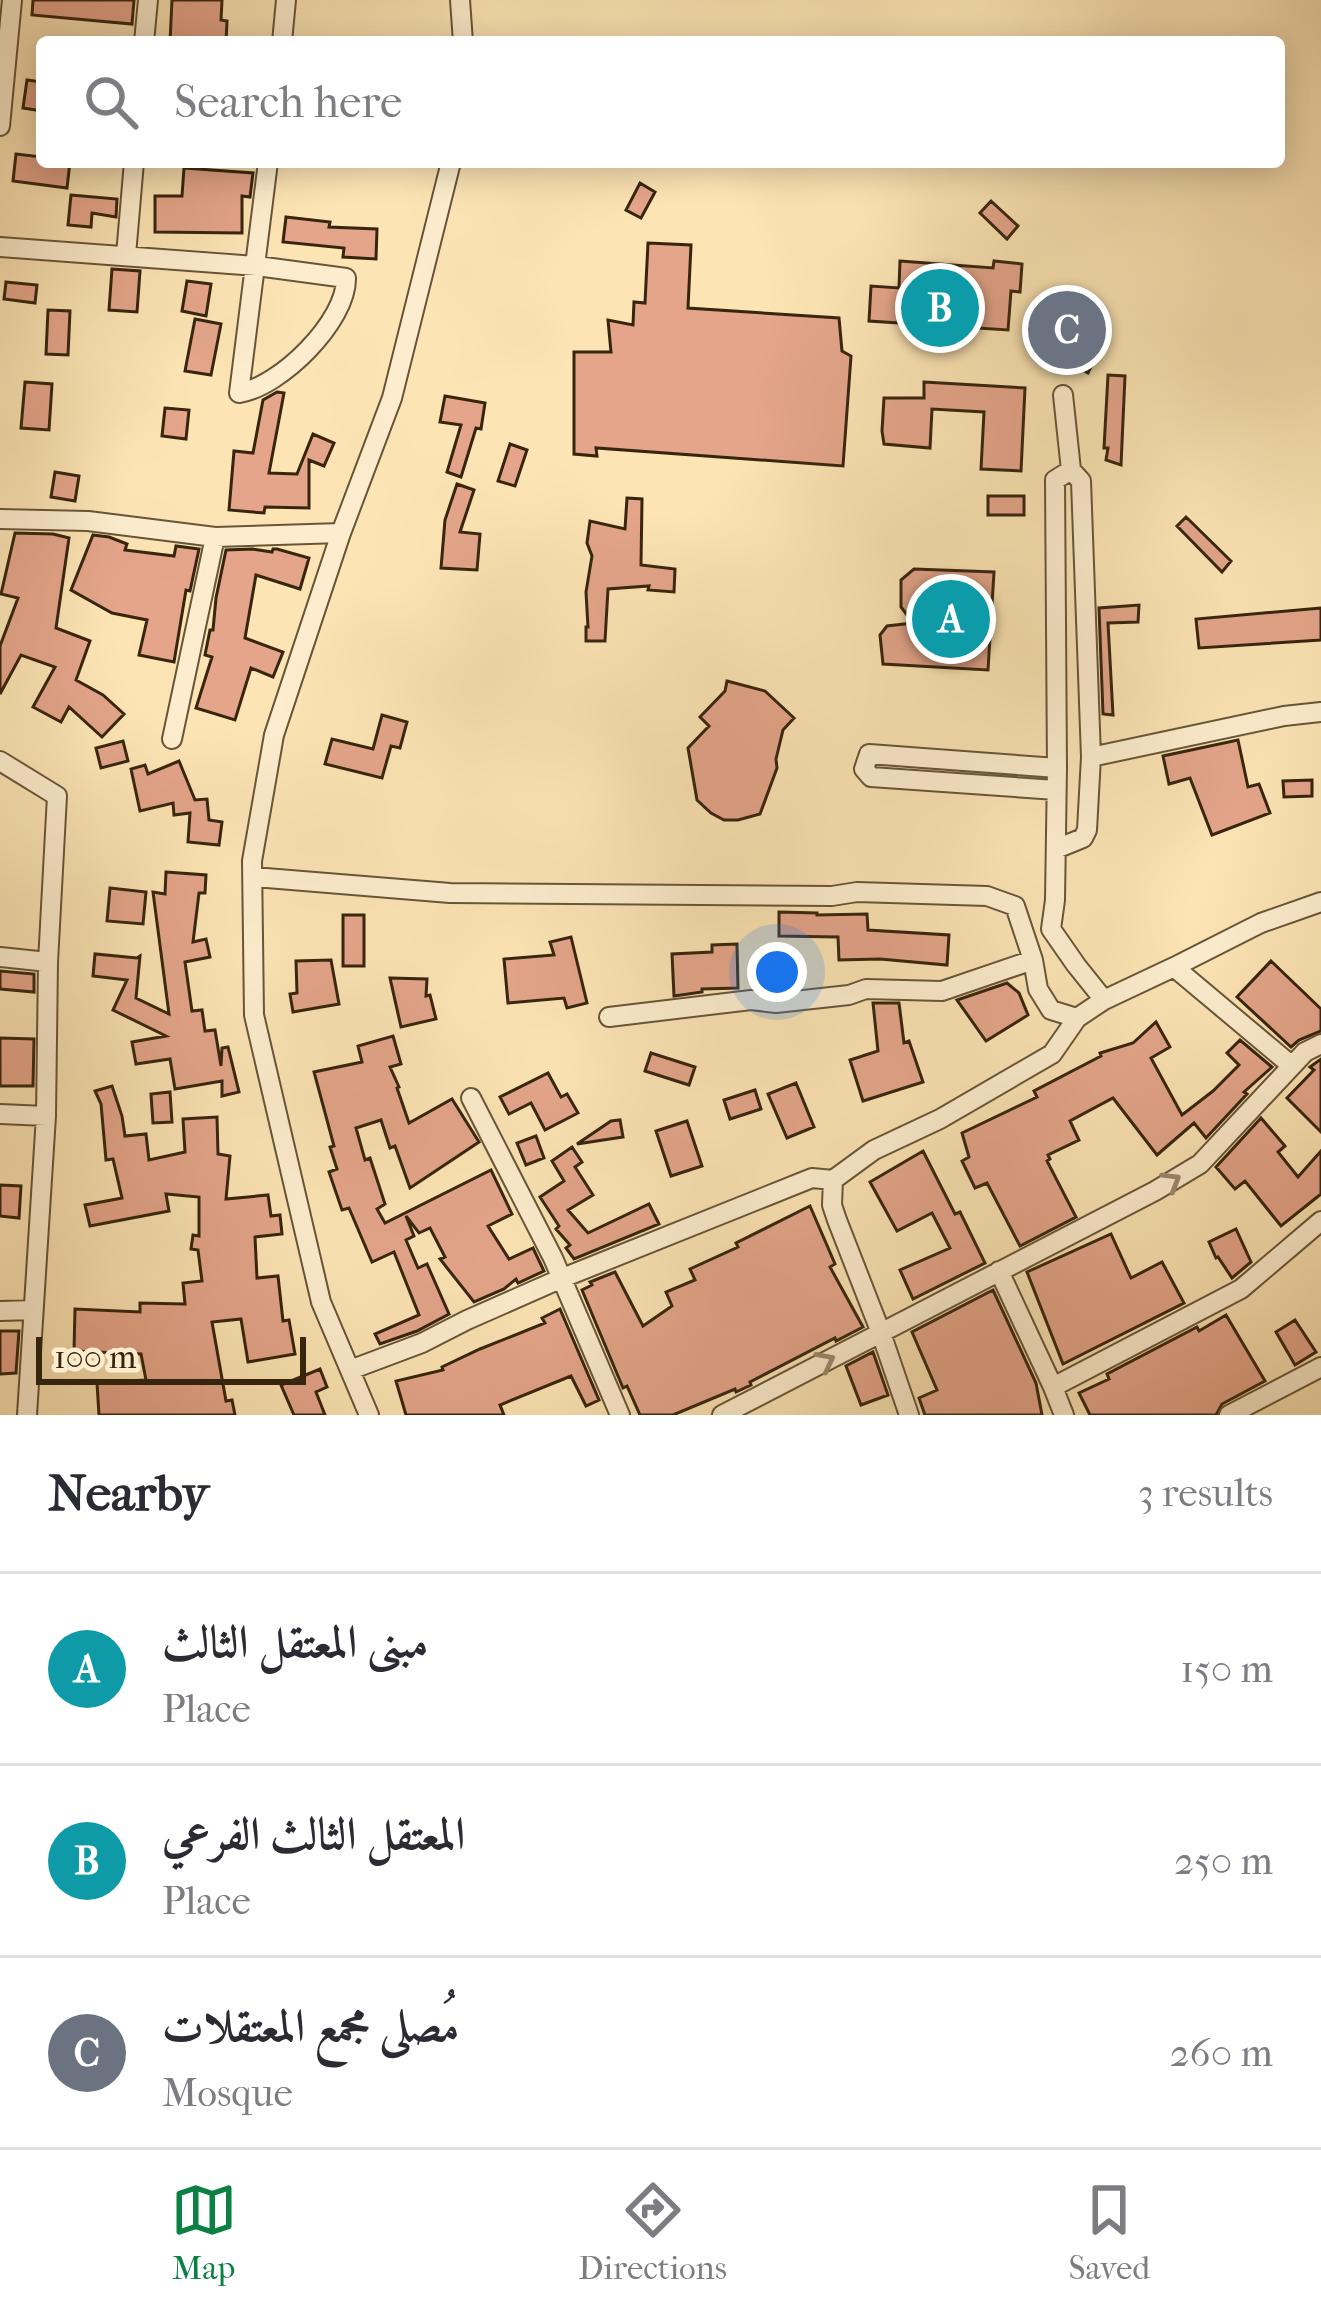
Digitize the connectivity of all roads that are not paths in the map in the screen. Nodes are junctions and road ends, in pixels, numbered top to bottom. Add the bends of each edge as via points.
1 (12, 0) edge
2 (148, 0) edge
3 (286, 0) edge
4 (460, 0) edge
5 (145, 36) edge
6 (283, 36) edge
7 (463, 36) edge
8 (0, 126) edge
9 (133, 168) edge
10 (267, 168) edge
11 (450, 168) edge
12 (0, 247) edge
13 (126, 255) junction
14 (257, 266) junction
15 (1063, 395) dead end
16 (1071, 470) junction
17 (0, 519) edge
18 (341, 533) junction
19 (214, 537) junction
20 (1321, 712) edge
21 (172, 739) dead end
22 (1091, 757) junction
23 (0, 760) edge
24 (1057, 768) junction
25 (1056, 790) junction
26 (1056, 849) junction
27 (253, 877) junction
28 (1321, 902) edge
29 (0, 957) edge
30 (1033, 960) junction
31 (47, 962) junction
32 (1174, 967) junction
33 (1104, 1000) junction
34 (608, 1017) dead end
35 (1077, 1018) junction
36 (1321, 1044) edge
37 (1292, 1066) junction
38 (471, 1098) dead end
39 (0, 1114) edge
40 (46, 1116) junction
41 (833, 1180) junction
42 (1321, 1221) edge
43 (999, 1271) junction
44 (560, 1279) junction
45 (33, 1310) junction
46 (0, 1311) edge
47 (881, 1333) junction
48 (1321, 1367) edge
49 (350, 1370) junction
50 (1053, 1387) junction
51 (27, 1415) edge
52 (369, 1415) edge
53 (620, 1415) edge
54 (722, 1415) edge
55 (909, 1415) edge
56 (1064, 1415) edge
57 (1229, 1415) edge

1 - 8 street
2 - 5 street
3 - 6 street
4 - 7 street
9 - 13 street
10 - 14 street
11 - 18 street via 392,398
12 - 13 street
13 - 14 street
14 - 14 street via 242,372 239,394 289,366 346,291 346,278
15 - 16 street
16 - 22 street via 1081,481
16 - 24 street via 1055,480
17 - 19 street
18 - 19 street
18 - 27 street via 274,735
19 - 21 street
20 - 22 street
22 - 26 street via 1087,830
23 - 31 street via 56,796
24 - 25 street
24 - 25 street via 869,754 865,769 871,777
25 - 26 street
26 - 33 street via 1052,929
27 - 30 street via 450,893 987,896 1015,906
27 - 49 street via 254,1015 321,1302
28 - 32 street
29 - 31 street
30 - 34 street via 942,991 866,989
30 - 35 street via 1051,1010
31 - 40 street
32 - 33 street
32 - 37 street
33 - 35 street
35 - 41 street via 1052,1054
36 - 37 street
43 -> 37 street via 1199,1164
38 - 44 street
39 - 40 street
40 - 45 street
41 - 44 street via 812,1178
41 - 47 street via 832,1205
42 - 50 street via 1241,1289
43 - 47 street
43 - 50 street
44 - 49 street
44 - 53 street
45 - 46 street
45 - 51 street
54 -> 47 street
47 - 55 street
48 - 57 street
49 - 52 street
50 - 56 street

